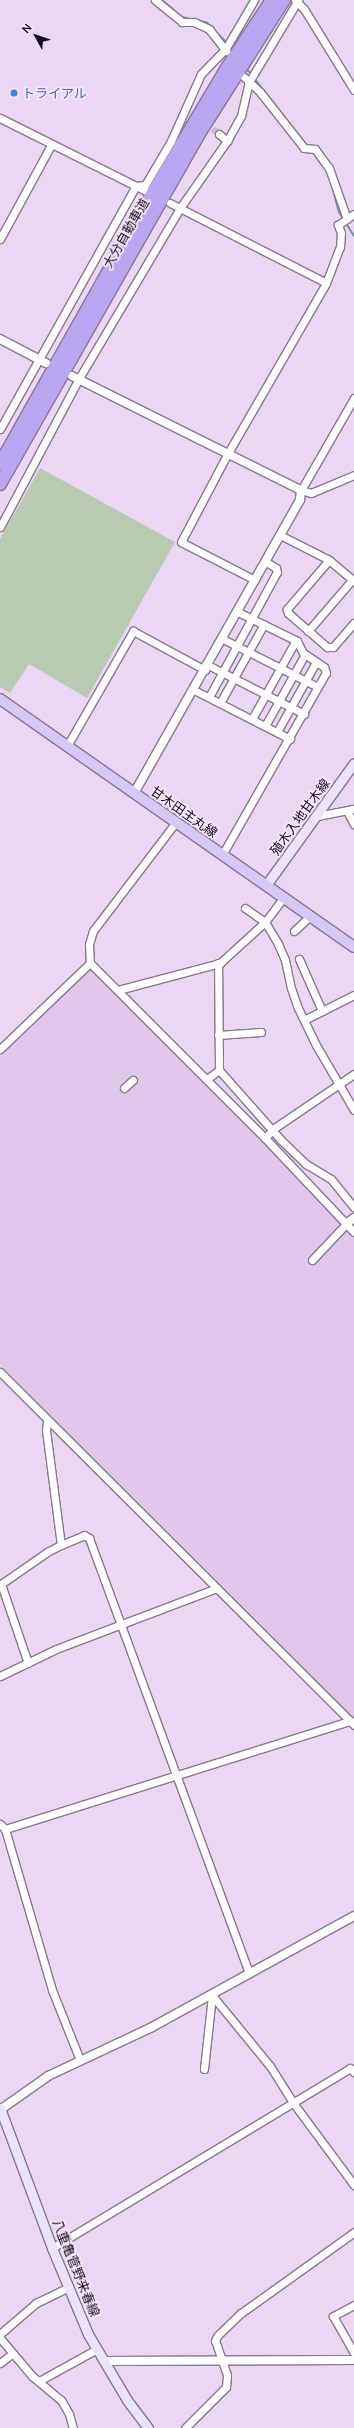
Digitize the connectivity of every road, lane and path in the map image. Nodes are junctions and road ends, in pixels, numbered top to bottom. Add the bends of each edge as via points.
1 (155, 0) edge
2 (254, 0) edge
3 (272, 0) edge
4 (293, 0) edge
5 (227, 48) junction
6 (249, 78) junction
7 (354, 90) edge
8 (0, 118) edge
9 (219, 134) tunnel mouth
10 (227, 141) junction
11 (51, 145) junction
12 (136, 186) junction
13 (146, 191) dead end
14 (170, 203) dead end
15 (180, 208) junction
16 (354, 214) edge
17 (344, 221) junction
18 (0, 239) edge
19 (326, 283) junction
20 (0, 339) edge
21 (38, 358) junction
22 (46, 363) dead end
23 (75, 378) junction
24 (354, 398) edge
25 (0, 429) edge
26 (228, 453) junction
27 (0, 464) edge
28 (354, 475) edge
29 (0, 484) edge
30 (301, 490) junction
31 (0, 526) edge
32 (280, 535) junction
33 (329, 560) junction
34 (266, 562) junction
35 (255, 580) junction
36 (353, 581) edge
37 (238, 612) junction
38 (252, 618) junction
39 (354, 623) edge
40 (264, 624) junction
41 (308, 631) junction
42 (223, 638) junction
43 (296, 640) junction
44 (237, 646) junction
45 (248, 652) junction
46 (305, 654) junction
47 (316, 662) junction
48 (206, 667) junction
49 (281, 668) junction
50 (222, 672) junction
51 (294, 675) junction
52 (234, 678) junction
53 (305, 681) junction
54 (318, 687) junction
55 (194, 690) junction
56 (266, 695) junction
57 (208, 697) junction
58 (0, 698) edge
59 (279, 701) junction
60 (220, 703) junction
61 (291, 707) junction
62 (304, 714) junction
63 (252, 720) junction
64 (265, 726) junction
65 (277, 732) junction
66 (290, 739) junction
67 (67, 746) junction
68 (354, 763) edge
69 (134, 793) junction
70 (351, 810) edge
71 (317, 816) junction
72 (176, 822) junction
73 (354, 824) edge
74 (222, 855) junction
75 (266, 885) junction
76 (282, 898) junction
77 (245, 908) dead end
78 (309, 917) junction
79 (265, 922) junction
80 (294, 931) dead end
81 (354, 947) edge
82 (299, 959) dead end
83 (90, 963) junction
84 (218, 964) junction
85 (118, 990) junction
86 (354, 995) edge
87 (322, 1011) junction
88 (304, 1020) junction
89 (261, 1032) dead end
90 (218, 1035) junction
91 (0, 1049) edge
92 (219, 1070) junction
93 (354, 1074) edge
94 (207, 1079) junction
95 (133, 1080) dead end
96 (339, 1085) junction
97 (124, 1088) dead end
98 (251, 1106) junction
99 (354, 1110) edge
100 (242, 1115) junction
101 (273, 1129) junction
102 (265, 1138) junction
103 (281, 1140) junction
104 (273, 1146) junction
105 (354, 1208) edge
106 (354, 1218) edge
107 (346, 1224) junction
108 (354, 1232) edge
109 (312, 1260) dead end
110 (0, 1372) edge
111 (47, 1421) junction
112 (61, 1545) junction
113 (217, 1588) junction
114 (121, 1625) junction
115 (28, 1663) junction
116 (0, 1676) edge
117 (352, 1723) edge
118 (178, 1774) junction
119 (3, 1827) edge
120 (354, 1916) edge
121 (249, 1974) junction
122 (211, 1995) junction
123 (80, 2060) junction
124 (204, 2069) dead end
125 (354, 2072) edge
126 (294, 2104) junction
127 (0, 2109) edge
128 (354, 2185) edge
129 (354, 2232) edge
130 (52, 2248) junction
131 (69, 2286) junction
132 (354, 2305) edge
133 (0, 2334) edge
134 (0, 2338) edge
135 (97, 2348) junction
136 (13, 2353) junction
137 (354, 2353) edge
138 (222, 2360) junction
139 (354, 2360) edge
140 (104, 2361) junction
141 (0, 2363) edge
142 (39, 2381) junction
143 (73, 2428) edge
144 (148, 2428) edge
145 (185, 2428) edge

1 - 5 street via 182,22 194,22 209,29
2 - 5 street
3 - 27 highway, 大分自動車道 via 227,68 156,187
4 - 6 street
4 - 7 street via 304,8
4 - 29 highway, 大分自動車道 via 198,135
5 - 12 street via 201,74 171,141 145,185
6 - 10 street via 241,116
6 - 17 street via 309,148 315,148 329,168
8 - 11 street
9 - 10 street
10 - 15 street
11 - 12 street
11 - 18 street
12 - 13 street
12 - 21 street
14 - 15 street
15 - 19 street
15 - 23 street
16 - 17 street
17 - 19 street via 338,225 341,233 340,247
19 - 26 street
20 - 21 street
21 - 22 street
21 - 25 street
23 - 26 street
23 - 31 street
24 - 30 street
26 - 30 street
26 - 35 street via 181,542
28 - 30 street via 311,493
30 - 32 street via 300,500
32 - 33 street
32 - 34 street
33 - 36 street
33 - 41 street via 287,609 288,613
34 - 35 street
34 - 38 street via 276,568 277,572
35 - 37 street
36 - 41 street
37 - 38 street
37 - 42 street
38 - 40 street
38 - 44 street
39 - 41 street via 333,648 327,647
40 - 43 street
40 - 45 street
42 - 44 street
42 - 48 street
43 - 46 street
43 - 49 street
44 - 45 street
44 - 50 street
45 - 49 street
45 - 52 street
46 - 47 street
46 - 51 street
47 - 53 street
47 - 54 street via 326,670
48 - 50 street
48 - 55 street
48 - 67 street via 133,631
49 - 51 street
49 - 56 street
50 - 52 street
50 - 57 street
51 - 53 street
51 - 59 street
52 - 56 street
52 - 60 street
53 - 54 street
53 - 61 street
54 - 62 street
55 - 57 street
55 - 69 street
56 - 59 street
56 - 63 street
57 - 60 street
58 - 67 main road, 甘木田主丸線
59 - 61 street
59 - 64 street
60 - 63 street
61 - 62 street
61 - 65 street
62 - 66 street
63 - 64 street
64 - 65 street
65 - 66 street
66 - 74 street
67 - 69 main road, 甘木田主丸線
68 - 71 main road, 殖木入地甘木線
69 - 72 main road, 甘木田主丸線
70 - 71 street
70 - 73 street
71 - 75 main road, 殖木入地甘木線
72 - 74 main road, 甘木田主丸線
72 - 83 street via 93,931 89,944
74 - 75 main road, 甘木田主丸線
75 - 76 main road, 甘木田主丸線
76 - 78 main road, 甘木田主丸線
76 - 79 street
77 - 79 street
78 - 80 street
78 - 81 main road, 甘木田主丸線
79 - 84 street
79 - 88 street via 285,960 291,988
82 - 87 street
83 - 85 street
83 - 91 street
84 - 85 street
84 - 90 street
85 - 94 street
86 - 87 street
87 - 88 street
88 - 96 street
89 - 90 street
90 - 92 street
92 - 94 street
92 - 98 street
93 - 96 street
94 - 100 street
95 - 97 street
96 - 99 street
96 - 101 street
98 - 100 street
98 - 101 street
100 - 102 street
101 - 102 street
101 - 103 street
102 - 104 street
103 - 104 street
103 - 105 street via 306,1164 331,1179
104 - 107 street
106 - 107 street
107 - 108 street
107 - 109 street
110 - 111 street
111 - 112 street via 46,1430
111 - 113 street
112 - 114 street via 84,1535 89,1538
112 - 115 street via 1,1584
113 - 114 street
113 - 117 street
114 - 115 street via 56,1649
114 - 118 street
115 - 116 street
117 - 118 street
118 - 119 street
118 - 121 street
119 - 123 street via 52,1990
120 - 121 street
121 - 122 street
122 - 123 street
122 - 124 street
122 - 126 street via 270,2066
123 - 127 street via 48,2076
125 - 126 street via 350,2068
126 - 128 street
126 - 130 street
127 - 130 main road, 八重亀菅野来春線
129 - 138 street via 241,2313 215,2341
130 - 131 main road, 八重亀菅野来春線
131 - 133 street via 36,2303
131 - 135 main road, 八重亀菅野来春線
132 - 137 street via 333,2316
134 - 136 street
135 - 140 main road, 八重亀菅野来春線
135 - 142 street
136 - 141 street
136 - 142 street
138 - 139 street
138 - 140 street
138 - 145 street via 227,2375 226,2388
140 - 144 main road, 八重亀菅野来春線 via 127,2400
142 - 143 street via 61,2400

